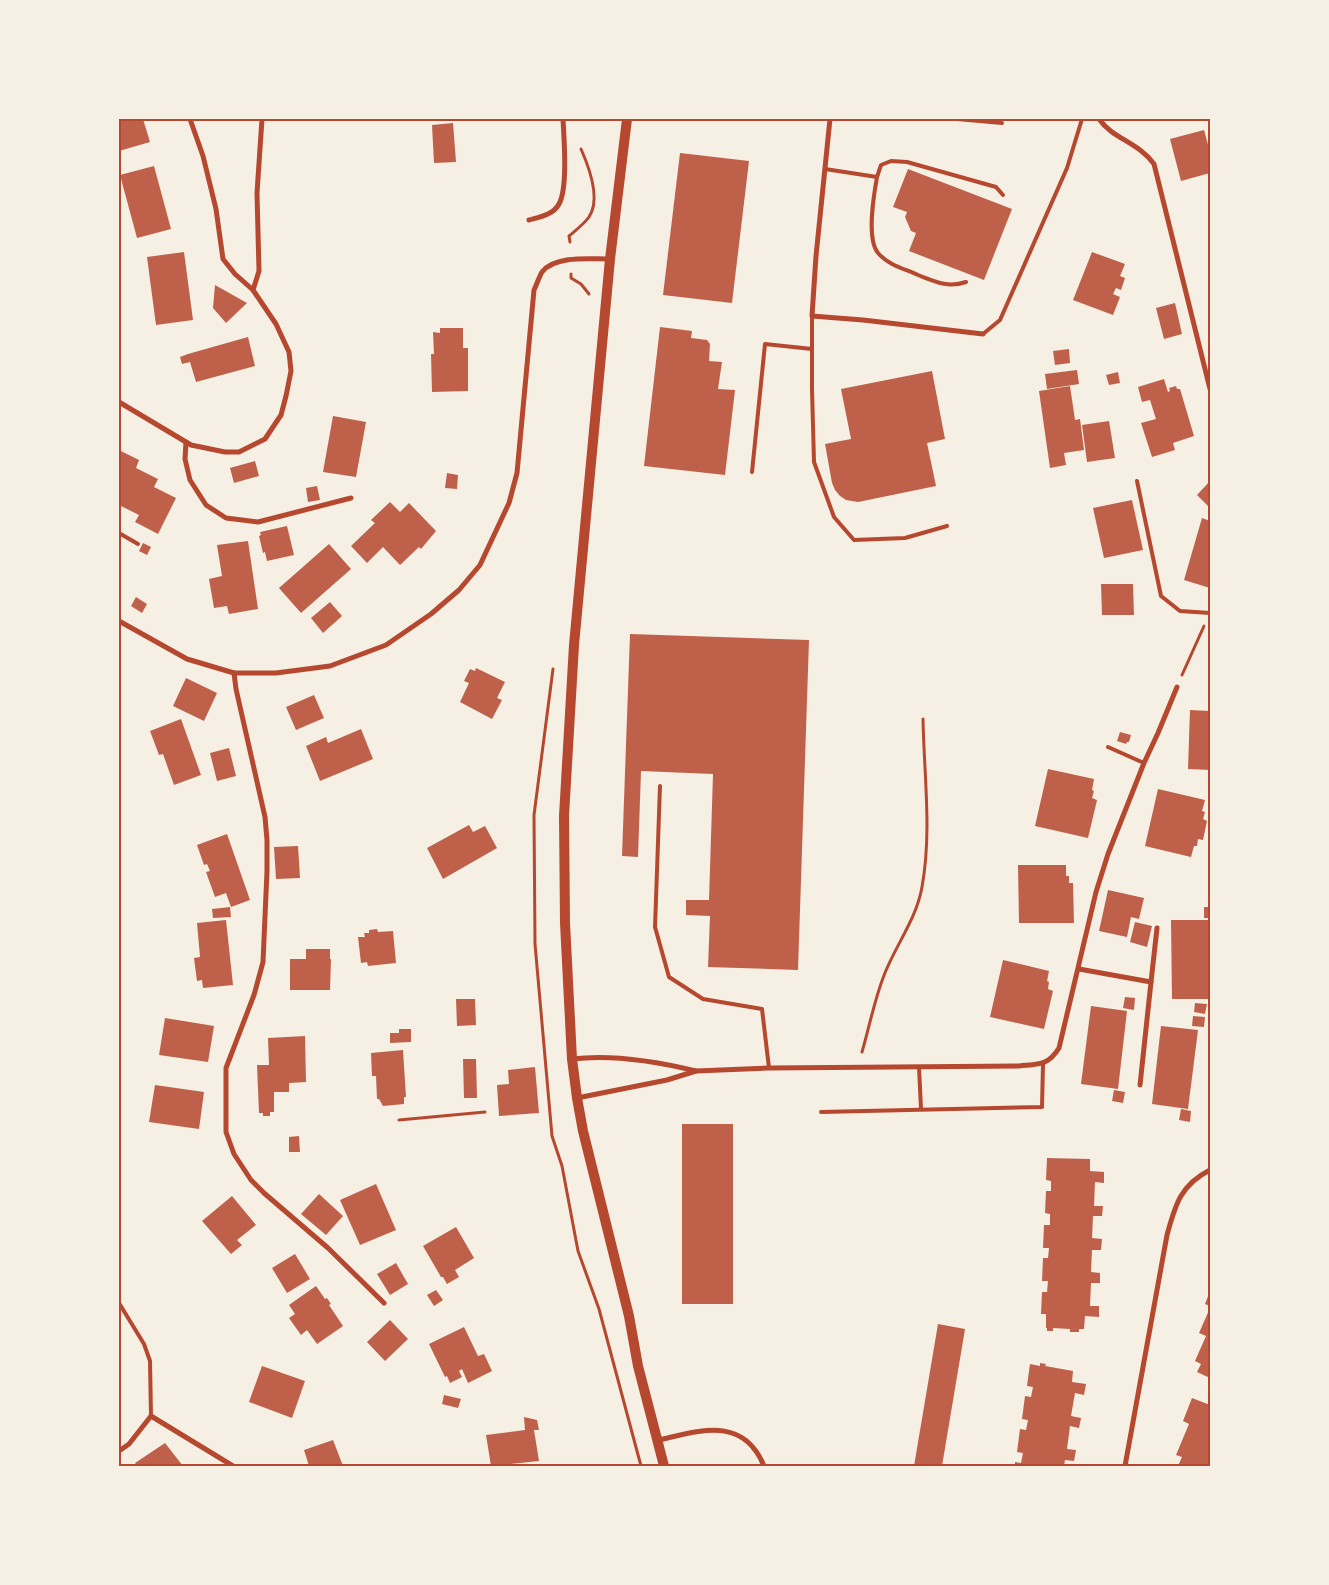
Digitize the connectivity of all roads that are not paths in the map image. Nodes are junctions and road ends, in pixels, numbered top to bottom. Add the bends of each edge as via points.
1 (190, 119) edge
2 (262, 119) edge
3 (563, 119) edge
4 (627, 119) edge
5 (830, 119) edge
6 (957, 119) edge
7 (1082, 119) edge
8 (1099, 119) edge
9 (1002, 123) dead end
10 (825, 169) junction
11 (877, 177) junction
12 (1003, 195) dead end
13 (529, 220) dead end
14 (610, 259) junction
15 (966, 282) dead end
16 (253, 290) junction
17 (812, 316) junction
18 (983, 334) joint
19 (812, 349) junction
20 (1210, 389) edge
21 (119, 402) edge
22 (186, 442) junction
23 (752, 472) dead end
24 (1137, 481) dead end
25 (351, 498) dead end
26 (946, 526) dead end
27 (119, 533) edge
28 (138, 544) dead end
29 (1210, 613) edge
30 (119, 620) edge
31 (234, 673) junction
32 (1177, 687) road end
33 (1108, 747) dead end
34 (1144, 763) junction
35 (660, 786) dead end
36 (1157, 928) dead end
37 (1079, 969) junction
38 (1150, 982) junction
39 (572, 1059) junction
40 (1043, 1064) junction
41 (919, 1067) junction
42 (769, 1068) junction
43 (696, 1071) junction
44 (1140, 1085) dead end
45 (577, 1098) junction
46 (921, 1109) junction
47 (821, 1112) dead end
48 (1210, 1170) edge
49 (119, 1303) edge
50 (384, 1303) dead end
51 (151, 1416) junction
52 (658, 1440) junction
53 (119, 1451) edge
54 (233, 1466) edge
55 (664, 1466) edge
56 (764, 1466) edge
57 (1125, 1466) edge

1 - 16 street via 204,156 223,259
2 - 16 street via 257,193 259,271
3 - 13 street via 564,167 559,205 548,215
4 - 14 main road
5 - 10 street
6 - 9 lane
7 - 18 lane via 1067,168 1000,320
8 - 20 street via 1105,127 1146,153 1154,164
10 - 11 lane
10 - 17 street
11 - 12 lane via 881,165 891,161 907,162 996,187
11 - 15 lane via 872,204 873,238 877,252 890,263 932,280 954,286
14 - 31 street via 570,259 549,266 534,290 517,473 509,503 480,565 459,590 386,645 330,666 276,673
14 - 39 main road via 574,646 564,816 565,932
16 - 22 street via 276,324 289,352 291,371 281,415 265,439 240,452 226,452
17 - 18 street
17 - 19 lane
19 - 23 lane via 765,344
19 - 26 lane via 814,462 834,517 854,540 904,538
21 - 22 street
22 - 25 street via 185,459 190,480 206,505 226,518 258,522
24 - 29 lane via 1161,596 1180,611
27 - 28 lane
30 - 31 street via 187,659
31 - 50 street via 265,817 267,871 262,962 254,995 226,1068 226,1132 234,1154 251,1180
32 - 34 street
33 - 34 lane
34 - 37 street via 1096,892
35 - 42 lane via 656,927 669,977 703,999 762,1009
36 - 38 street
37 - 38 street
37 - 40 street via 1059,1048 1053,1058
38 - 44 street
39 - 43 street via 594,1056 635,1059
39 - 45 main road
40 - 41 street
40 - 46 lane via 1042,1107
41 - 42 street
41 - 46 lane
42 - 43 street
43 - 45 street
45 - 52 main road
46 - 47 lane
48 - 57 street via 1195,1178 1184,1190 1166,1236
49 - 51 lane via 144,1344 150,1361
51 - 53 street via 129,1444
51 - 54 street
52 - 55 main road
52 - 56 street via 718,1429 734,1432 748,1440

